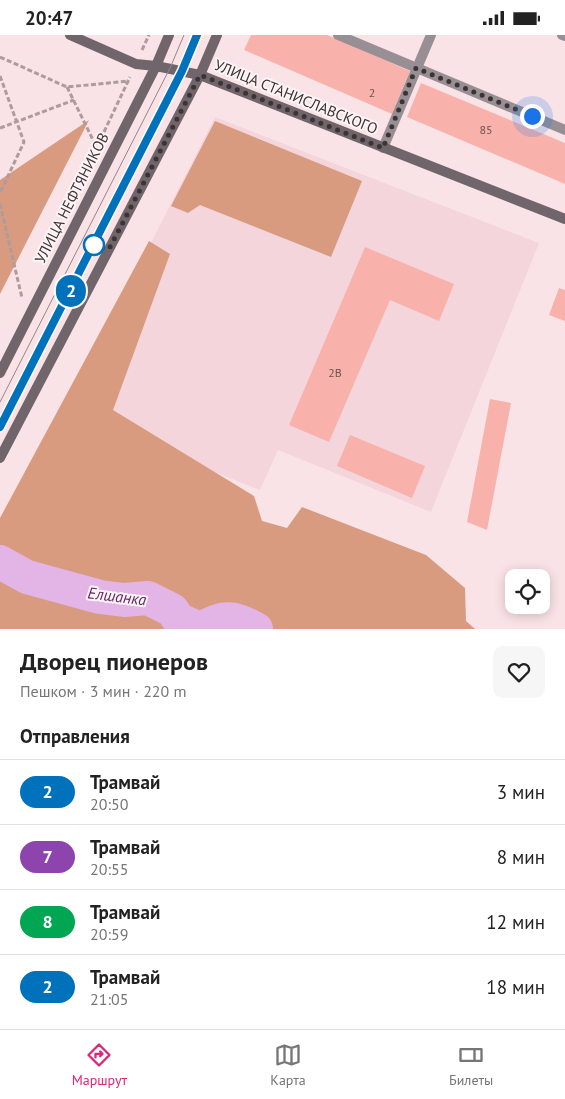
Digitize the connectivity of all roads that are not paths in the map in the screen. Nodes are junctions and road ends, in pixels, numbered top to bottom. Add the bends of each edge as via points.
1 (70, 35) edge
2 (169, 35) edge
3 (217, 35) edge
4 (338, 35) edge
5 (431, 35) edge
6 (156, 66) junction
7 (416, 68) junction
8 (200, 75) junction
9 (565, 130) edge
10 (383, 148) junction
11 (565, 219) edge
12 (0, 373) edge
13 (0, 458) edge

1 - 6 main road, УЛИЦА СТАНИСЛАВСКОГО via 136,64
2 - 6 main road, УЛИЦА НЕФТЯНИКОВ
3 - 8 main road
4 - 7 lane
5 - 7 lane
6 - 8 main road, УЛИЦА СТАНИСЛАВСКОГО
6 - 12 main road, УЛИЦА НЕФТЯНИКОВ
7 - 9 lane
7 - 10 lane
8 - 10 main road, УЛИЦА СТАНИСЛАВСКОГО
8 - 13 main road
10 - 11 main road, УЛИЦА СТАНИСЛАВСКОГО

